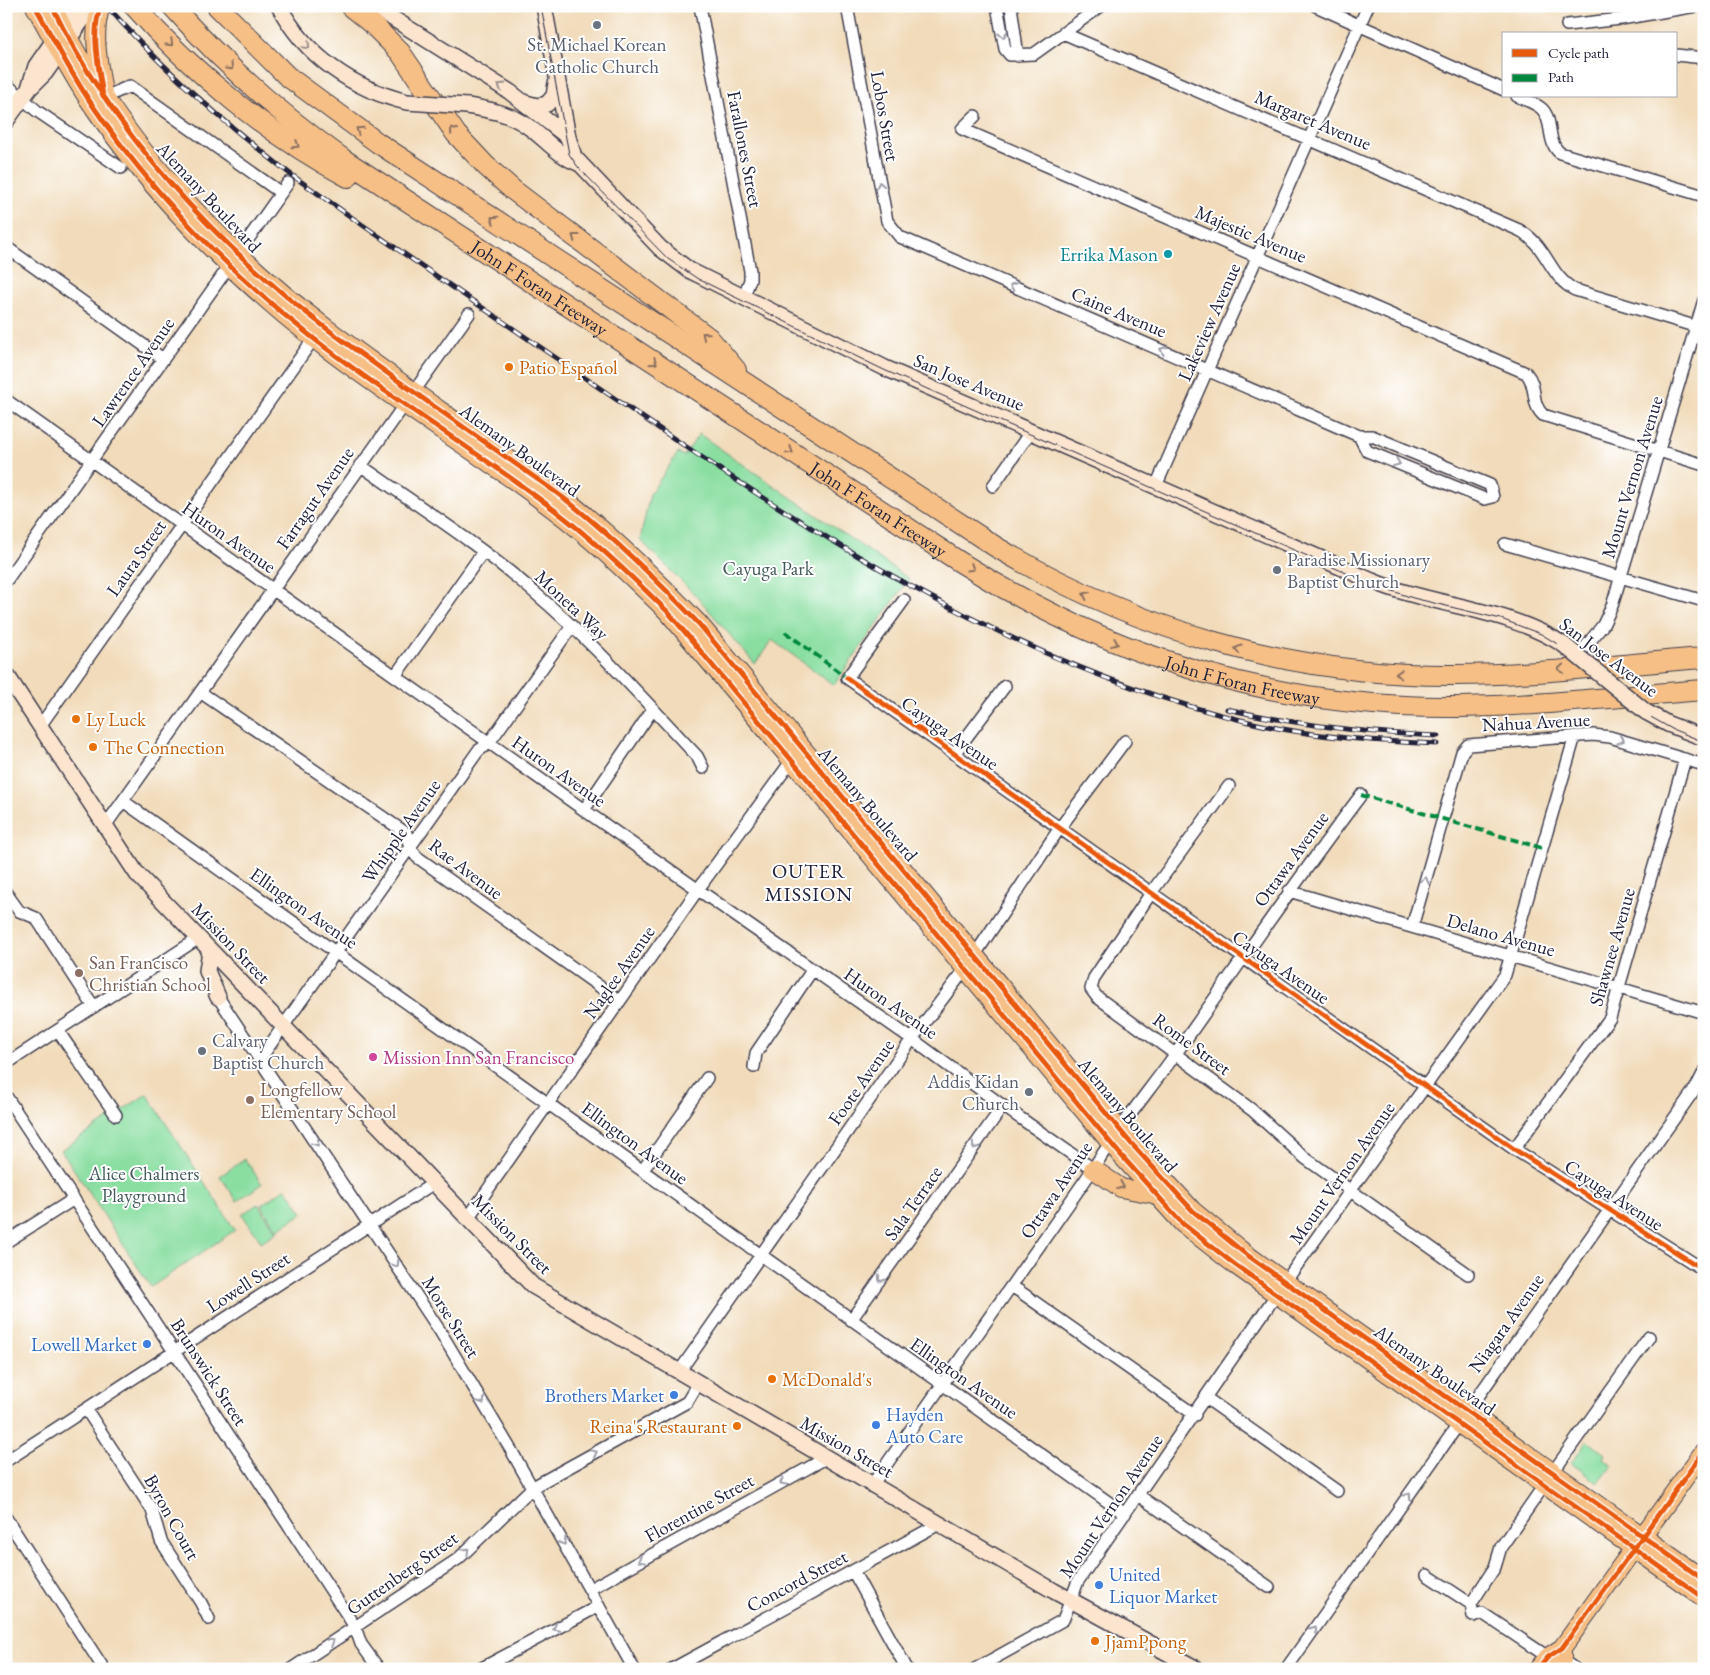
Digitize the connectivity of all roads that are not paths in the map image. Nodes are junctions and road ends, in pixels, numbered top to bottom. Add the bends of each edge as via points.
1 (35, 6) edge
2 (52, 6) edge
3 (78, 6) edge
4 (92, 6) edge
5 (101, 6) edge
6 (172, 6) edge
7 (217, 6) edge
8 (279, 6) edge
9 (350, 6) edge
10 (373, 6) edge
11 (544, 6) edge
12 (700, 6) edge
13 (847, 6) edge
14 (997, 6) edge
15 (1011, 6) edge
16 (1101, 6) edge
17 (1316, 6) edge
18 (1368, 6) edge
19 (1696, 6) edge
20 (135, 7) edge
21 (387, 11) edge
22 (1568, 24) dead end
23 (1359, 25) junction
24 (1063, 32) junction
25 (61, 39) junction
26 (1678, 54) edge
27 (1018, 56) junction
28 (1704, 58) edge
29 (556, 71) junction
30 (6, 84) edge
31 (1502, 89) edge
32 (26, 94) junction
33 (104, 98) junction
34 (1521, 98) edge
35 (523, 101) junction
36 (975, 116) dead end
37 (6, 121) edge
38 (525, 124) junction
39 (568, 137) junction
40 (1310, 138) junction
41 (580, 164) junction
42 (122, 168) joint
43 (151, 181) junction
44 (288, 183) dead end
45 (281, 193) junction
46 (1704, 196) edge
47 (894, 230) joint
48 (458, 235) junction
49 (6, 247) edge
50 (1258, 256) junction
51 (234, 259) junction
52 (743, 298) junction
53 (1704, 300) edge
54 (469, 314) dead end
55 (1700, 328) edge
56 (314, 338) junction
57 (163, 359) junction
58 (1207, 369) junction
59 (749, 385) junction
60 (409, 397) junction
61 (6, 400) edge
62 (1031, 431) junction
63 (1359, 436) junction
64 (1658, 451) junction
65 (92, 460) junction
66 (360, 465) junction
67 (1704, 465) edge
68 (992, 486) dead end
69 (1156, 486) junction
70 (181, 524) junction
71 (1505, 544) dead end
72 (483, 552) junction
73 (1620, 577) junction
74 (6, 582) edge
75 (272, 589) junction
76 (904, 600) dead end
77 (1704, 600) edge
78 (572, 626) junction
79 (1704, 652) edge
80 (1579, 655) junction
81 (1704, 658) edge
82 (1662, 661) junction
83 (6, 675) edge
84 (395, 676) junction
85 (1005, 686) dead end
86 (1704, 690) edge
87 (200, 692) junction
88 (1665, 693) junction
89 (1704, 694) edge
90 (653, 709) junction
91 (40, 726) junction
92 (1575, 736) junction
93 (1704, 738) edge
94 (1125, 741) dead end
95 (490, 743) junction
96 (797, 754) junction
97 (954, 754) junction
98 (1685, 759) junction
99 (1704, 765) edge
100 (703, 768) dead end
101 (1229, 786) dead end
102 (1360, 795) dead end
103 (123, 801) junction
104 (584, 810) junction
105 (105, 826) junction
106 (1060, 829) junction
107 (410, 848) junction
108 (699, 888) junction
109 (1288, 891) junction
110 (6, 893) edge
111 (1151, 893) junction
112 (1412, 927) junction
113 (199, 938) junction
114 (210, 950) junction
115 (336, 952) junction
116 (1512, 957) junction
117 (1242, 958) junction
118 (970, 961) junction
119 (813, 969) junction
120 (1619, 988) junction
121 (218, 997) joint
122 (620, 1001) junction
123 (94, 1007) junction
124 (1704, 1013) edge
125 (284, 1026) junction
126 (58, 1031) junction
127 (912, 1039) junction
128 (1176, 1053) junction
129 (260, 1059) junction
130 (6, 1064) edge
131 (754, 1068) dead end
132 (1704, 1072) edge
133 (707, 1078) dead end
134 (1424, 1087) junction
135 (6, 1096) edge
136 (549, 1103) junction
137 (1003, 1106) junction
138 (116, 1115) dead end
139 (1114, 1135) junction
140 (1514, 1149) junction
141 (1093, 1169) junction
142 (643, 1170) junction
143 (434, 1183) junction
144 (1352, 1191) junction
145 (1153, 1194) junction
146 (74, 1199) junction
147 (1609, 1209) junction
148 (468, 1218) junction
149 (370, 1223) junction
150 (6, 1242) edge
151 (761, 1256) junction
152 (1703, 1269) edge
153 (1468, 1274) dead end
154 (1012, 1286) junction
155 (1282, 1288) junction
156 (851, 1320) junction
157 (1649, 1338) dead end
158 (174, 1351) junction
159 (679, 1372) junction
160 (699, 1382) junction
161 (942, 1384) junction
162 (1206, 1398) junction
163 (86, 1409) junction
164 (1195, 1415) junction
165 (1462, 1416) junction
166 (1704, 1451) edge
167 (826, 1458) junction
168 (6, 1461) edge
169 (1549, 1478) junction
170 (872, 1485) junction
171 (533, 1487) junction
172 (1337, 1491) dead end
173 (1138, 1495) junction
174 (1125, 1514) junction
175 (6, 1518) edge
176 (938, 1524) junction
177 (1637, 1541) junction
178 (852, 1571) junction
179 (1427, 1576) dead end
180 (1704, 1580) edge
181 (1268, 1587) dead end
182 (590, 1589) junction
183 (1704, 1598) edge
184 (1070, 1599) junction
185 (1471, 1604) junction
186 (599, 1606) junction
187 (209, 1618) dead end
188 (355, 1627) junction
189 (1557, 1662) edge
190 (104, 1669) edge
191 (290, 1669) edge
192 (379, 1669) edge
193 (480, 1669) edge
194 (634, 1669) edge
195 (672, 1669) edge
196 (907, 1669) edge
197 (974, 1669) edge
198 (1197, 1669) edge
199 (1286, 1669) edge

1 - 25 main road, Alemany Boulevard
2 - 25 main road, Alemany Boulevard
3 - 25 main road
4 - 25 main road
5 - 33 main road via 96,41
6 -> 48 highway, John F Foran Freeway via 236,73 288,119
59 -> 7 highway, John F Foran Freeway via 341,118 287,76
8 -> 38 main road, San Jose Avenue, bridge via 295,32 324,62 370,90 407,102 490,110
59 -> 9 highway via 709,338 486,166 444,120 400,52
10 - 21 main road
11 - 29 main road, San Jose Avenue
12 - 52 street, Farallones Street via 750,271
47 -> 13 street, Lobos Street via 887,221
14 -> 27 street via 1006,49
15 - 27 street
16 - 24 street
17 - 23 street
18 - 23 street, Lakeview Avenue
19 - 22 street via 1638,17
20 -> 48 highway via 192,64 287,140
35 -> 21 main road
23 - 31 street
23 - 40 street, Lakeview Avenue
24 - 27 street via 1034,54
24 - 40 street, Margaret Avenue
25 - 32 main road via 36,66
25 - 33 main road, Alemany Boulevard
25 - 43 main road, Alemany Boulevard via 106,126
26 - 28 street
29 - 35 main road via 552,100 542,106
29 - 39 main road, San Jose Avenue
30 - 32 street
32 - 37 main road
32 - 42 street via 37,110
33 - 45 street via 130,86
33 - 51 main road, Alemany Boulevard
34 - 46 street via 1543,109 1552,142 1560,153
35 - 39 main road
36 - 50 street, Majestic Avenue via 962,129
38 - 39 main road via 553,137
38 - 41 main road, San Jose Avenue via 566,158
39 - 41 main road, San Jose Avenue via 574,157
40 - 50 street, Lakeview Avenue
40 - 55 street, Margaret Avenue via 1528,234 1543,250 1559,278 1575,290
41 - 52 main road, San Jose Avenue via 670,257
42 - 43 main road
43 - 51 main road, Alemany Boulevard
44 - 45 street, Lawrence Avenue
45 - 51 street, Lawrence Avenue
58 -> 47 street, Caine Avenue via 900,238
48 -> 88 highway, John F Foran Freeway via 979,574 1059,618 1144,654 1254,686 1376,704 1482,707
49 - 57 street
50 - 58 street, Lakeview Avenue
50 - 64 street, Majestic Avenue via 1526,373 1533,383 1535,405 1543,415
51 - 56 main road, Alemany Boulevard
51 - 57 street, Lawrence Avenue
51 - 60 main road, Alemany Boulevard via 324,326
52 - 62 main road, San Jose Avenue via 868,360
53 - 55 street, Mount Vernon Avenue
54 - 60 street, Farragut Avenue
55 - 64 street, Mount Vernon Avenue
56 - 60 main road, Alemany Boulevard
56 - 70 street, Laura Street
57 - 65 street, Lawrence Avenue
58 - 63 street, Caine Avenue
58 - 69 street, Lakeview Avenue
82 -> 59 highway, John F Foran Freeway via 1494,674 1410,674 1318,665 1206,640 1119,610 1036,570
60 - 66 street, Farragut Avenue
60 - 96 main road, Alemany Boulevard via 568,502 629,554 699,624
61 - 65 street, Huron Avenue
62 - 68 street
62 - 69 main road, San Jose Avenue
63 -> 63 street, Caine Avenue via 1366,451 1485,499 1493,497 1490,485 1372,436
64 - 67 street
64 - 73 street, Mount Vernon Avenue
65 - 70 street, Huron Avenue
65 - 74 street, Lawrence Avenue
66 - 72 street, Moneta Way
66 - 75 street, Farragut Avenue
69 - 80 main road, San Jose Avenue, bridge via 1385,586 1516,621 1564,644
70 - 75 street, Huron Avenue
70 - 91 street, Laura Street
71 - 73 street
72 - 78 street, Moneta Way via 533,590
72 - 84 street
73 - 77 street
73 - 80 street, Mount Vernon Avenue via 1608,616
75 - 84 street, Huron Avenue
75 - 87 street, Farragut Avenue
76 - 97 street, Cayuga Avenue via 847,678
78 - 90 street, Moneta Way
78 - 95 street, Whipple Avenue
79 - 82 highway
80 - 93 main road, San Jose Avenue, bridge via 1646,712
81 - 82 highway, John F Foran Freeway
83 - 91 main road, Mission Street
84 - 95 street, Huron Avenue
85 - 97 street
86 - 88 highway, John F Foran Freeway
87 - 103 street, Farragut Avenue
87 - 107 street, Rae Avenue via 406,833
88 - 89 highway
90 - 100 street, Moneta Way via 697,756
90 - 104 street
91 - 105 main road, Mission Street
92 -> 98 street, Nahua Avenue via 1610,737
112 -> 92 street, Nahua Avenue via 1462,752 1468,745
92 - 116 street, Mount Vernon Avenue
94 - 106 street, Foote Avenue
95 - 104 street, Huron Avenue
95 - 107 street, Whipple Avenue via 478,751
96 - 108 street, Naglee Avenue
96 - 118 main road, Alemany Boulevard
97 - 106 street, Cayuga Avenue
98 - 99 street, Nahua Avenue
98 - 120 street, Shawnee Avenue
101 - 111 street, Rome Street
102 - 109 street, Ottawa Avenue
103 - 105 street, Farragut Avenue
103 - 115 street, Ellington Avenue
104 - 108 street, Huron Avenue
105 - 113 main road, Mission Street via 137,874
106 - 111 street, Cayuga Avenue
106 - 118 street, Foote Avenue
107 - 115 street, Whipple Avenue
107 - 122 street, Rae Avenue via 417,857
108 - 119 street, Huron Avenue
108 - 122 street, Naglee Avenue
109 - 112 street, Delano Avenue
109 - 117 street, Ottawa Avenue
110 - 123 street via 19,911 36,918
111 - 117 street, Cayuga Avenue
111 - 128 street, Rome Street via 1094,978 1091,989 1097,997
112 - 116 street, Delano Avenue
113 - 114 main road, Mission Street
113 - 123 street
114 - 121 main road via 206,971
114 - 125 main road, Mission Street
115 - 125 street, Whipple Avenue
115 - 136 street, Ellington Avenue
116 - 120 street, Delano Avenue
116 - 134 street, Mount Vernon Avenue via 1505,974
117 - 128 street, Ottawa Avenue
117 - 134 street, Cayuga Avenue
118 - 127 street, Foote Avenue
118 - 139 main road, Alemany Boulevard
119 - 127 street, Huron Avenue
119 - 131 street via 756,1053
120 - 124 street, Delano Avenue
120 - 140 street, Shawnee Avenue via 1610,1018
121 - 129 street, Morse Street
122 - 136 street, Naglee Avenue
123 - 126 street
125 - 129 street, Whipple Avenue
125 - 143 main road, Mission Street
126 - 130 street
126 - 138 street
127 - 137 street, Huron Avenue
127 - 151 street, Foote Avenue
128 - 139 street, Ottawa Avenue
128 - 144 street, Rome Street via 1252,1110 1305,1158
129 -> 149 street, Morse Street
132 - 147 street, Niagara Avenue
133 - 142 street
134 - 140 street, Cayuga Avenue
134 - 144 street, Mount Vernon Avenue
135 - 146 street, Brunswick Street
136 - 142 street, Ellington Avenue
136 - 148 street, Naglee Avenue
137 - 141 street, Huron Avenue
137 -> 156 street, Sala Terrace
139 - 141 street, Ottawa Avenue
139 - 145 main road, Alemany Boulevard
139 - 155 main road, Alemany Boulevard via 1193,1211
140 - 147 street, Cayuga Avenue
141 -> 145 main road via 1121,1188
141 - 154 street, Ottawa Avenue
142 - 151 street, Ellington Avenue
143 - 148 main road, Mission Street
143 - 149 street, Lowell Street
144 - 153 street, Rome Street
144 - 155 street, Mount Vernon Avenue
145 - 155 main road, Alemany Boulevard via 1183,1224
146 - 150 street
146 - 158 street, Brunswick Street
147 - 152 street, Cayuga Avenue
147 - 165 street, Niagara Avenue
148 - 159 main road, Mission Street via 533,1286
149 - 158 street, Lowell Street
149 -> 171 street, Morse Street via 440,1331
151 - 156 street, Ellington Avenue
151 - 159 street, Foote Avenue
154 - 161 street, Ottawa Avenue
154 - 164 street
155 - 162 street, Mount Vernon Avenue
155 - 165 main road, Alemany Boulevard
156 - 161 street, Ellington Avenue
157 - 169 street
158 - 163 street, Lowell Street
158 - 188 street, Brunswick Street
159 - 160 main road, Mission Street
160 - 167 main road, Mission Street
171 -> 160 street, Guttenberg Street via 687,1402
161 - 170 street, Ottawa Avenue
161 - 174 street, Ellington Avenue
162 - 164 street, Mount Vernon Avenue
162 - 172 street
163 - 168 street, Lowell Street
163 - 187 street, Byron Court via 152,1510 161,1541
164 - 173 street, Mount Vernon Avenue
165 - 169 main road, Alemany Boulevard
199 -> 165 street, Niagara Avenue
166 - 177 main road
167 - 170 main road, Mission Street
167 -> 182 street, Florentine Street
169 - 177 main road, Alemany Boulevard
169 - 185 street via 1502,1547 1494,1567
170 - 176 main road, Mission Street
171 -> 182 street, Morse Street
188 -> 171 street, Guttenberg Street via 458,1559
173 - 174 street, Mount Vernon Avenue
173 - 181 street
174 - 184 street, Mount Vernon Avenue via 1078,1581
175 - 190 street
176 - 178 street, Concord Street
176 - 184 main road, Mission Street
177 - 180 main road, Alemany Boulevard
177 - 183 main road, Alemany Boulevard
177 - 189 main road
178 - 195 street, Concord Street
178 - 196 street
179 - 185 street
182 - 186 street, Morse Street
184 - 197 street, Mount Vernon Avenue via 1063,1620
184 - 198 main road, Mission Street
185 - 189 street via 1473,1616 1482,1613
186 -> 193 street
186 - 194 street, Morse Street
191 -> 188 street, Guttenberg Street
188 - 192 street, Brunswick Street via 361,1644

